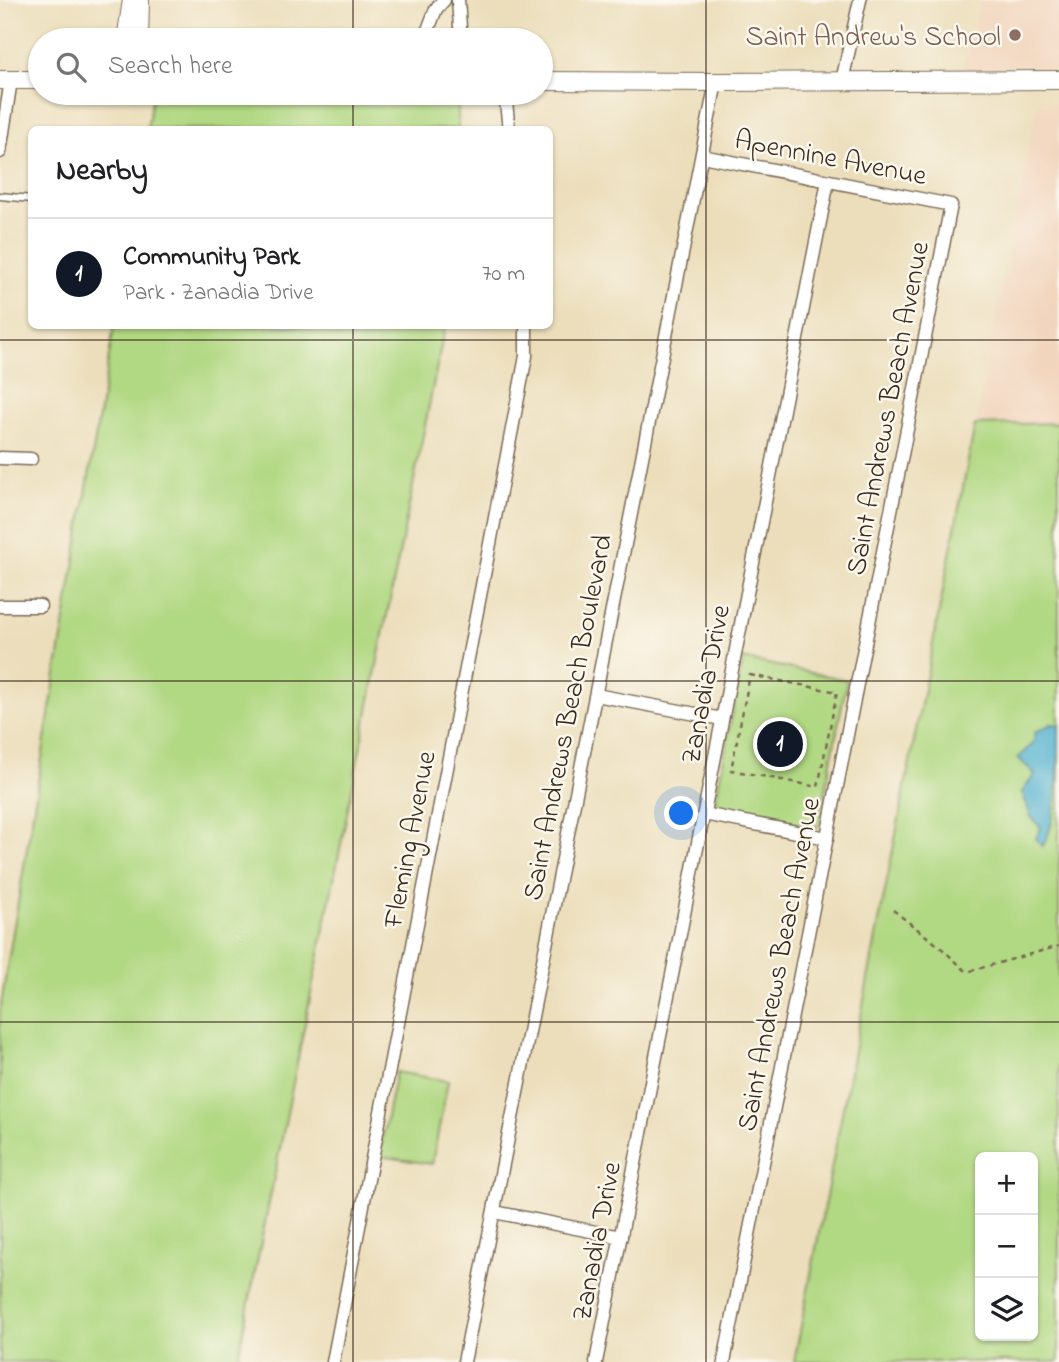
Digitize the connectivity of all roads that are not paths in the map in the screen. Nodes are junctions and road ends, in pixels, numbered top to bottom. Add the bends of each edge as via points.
1 (131, 0) edge
2 (141, 0) edge
3 (444, 0) edge
4 (458, 0) edge
5 (860, 0) edge
6 (127, 28) edge
7 (140, 28) edge
8 (429, 28) edge
9 (460, 28) edge
10 (6, 80) edge
11 (28, 80) edge
12 (1059, 80) edge
13 (553, 81) edge
14 (842, 81) junction
15 (716, 82) junction
16 (506, 105) edge
17 (509, 126) edge
18 (0, 152) edge
19 (702, 156) junction
20 (828, 181) junction
21 (0, 196) edge
22 (28, 199) edge
23 (951, 205) joint
24 (526, 329) edge
25 (0, 458) edge
26 (31, 459) dead end
27 (0, 606) edge
28 (40, 606) dead end
29 (596, 695) junction
30 (722, 719) junction
31 (704, 814) junction
32 (827, 838) junction
33 (494, 1212) junction
34 (621, 1237) junction
35 (333, 1362) edge
36 (464, 1362) edge
37 (596, 1362) edge
38 (724, 1362) edge

1 - 6 street
2 - 7 street
3 - 8 street
4 - 9 street
5 - 14 street
10 - 11 main road
10 - 18 street
12 - 14 main road
13 - 15 main road
14 - 15 main road
15 - 19 street, Saint Andrews Beach Boulevard
16 - 17 street
19 - 20 street, Apennine Avenue
19 - 29 street, Saint Andrews Beach Boulevard
20 - 23 street, Apennine Avenue
20 - 30 street, Zanadia Drive
21 - 22 lane
23 - 32 street, Saint Andrews Beach Avenue
24 - 35 street, Fleming Avenue via 526,356
25 - 26 street
27 - 28 street
29 - 30 street
29 - 33 street, Saint Andrews Beach Boulevard
30 - 31 street, Zanadia Drive
31 - 32 street
31 - 34 street, Zanadia Drive
32 - 38 street, Saint Andrews Beach Avenue
33 - 34 street
33 - 36 street, Saint Andrews Beach Boulevard
34 - 37 street, Zanadia Drive

